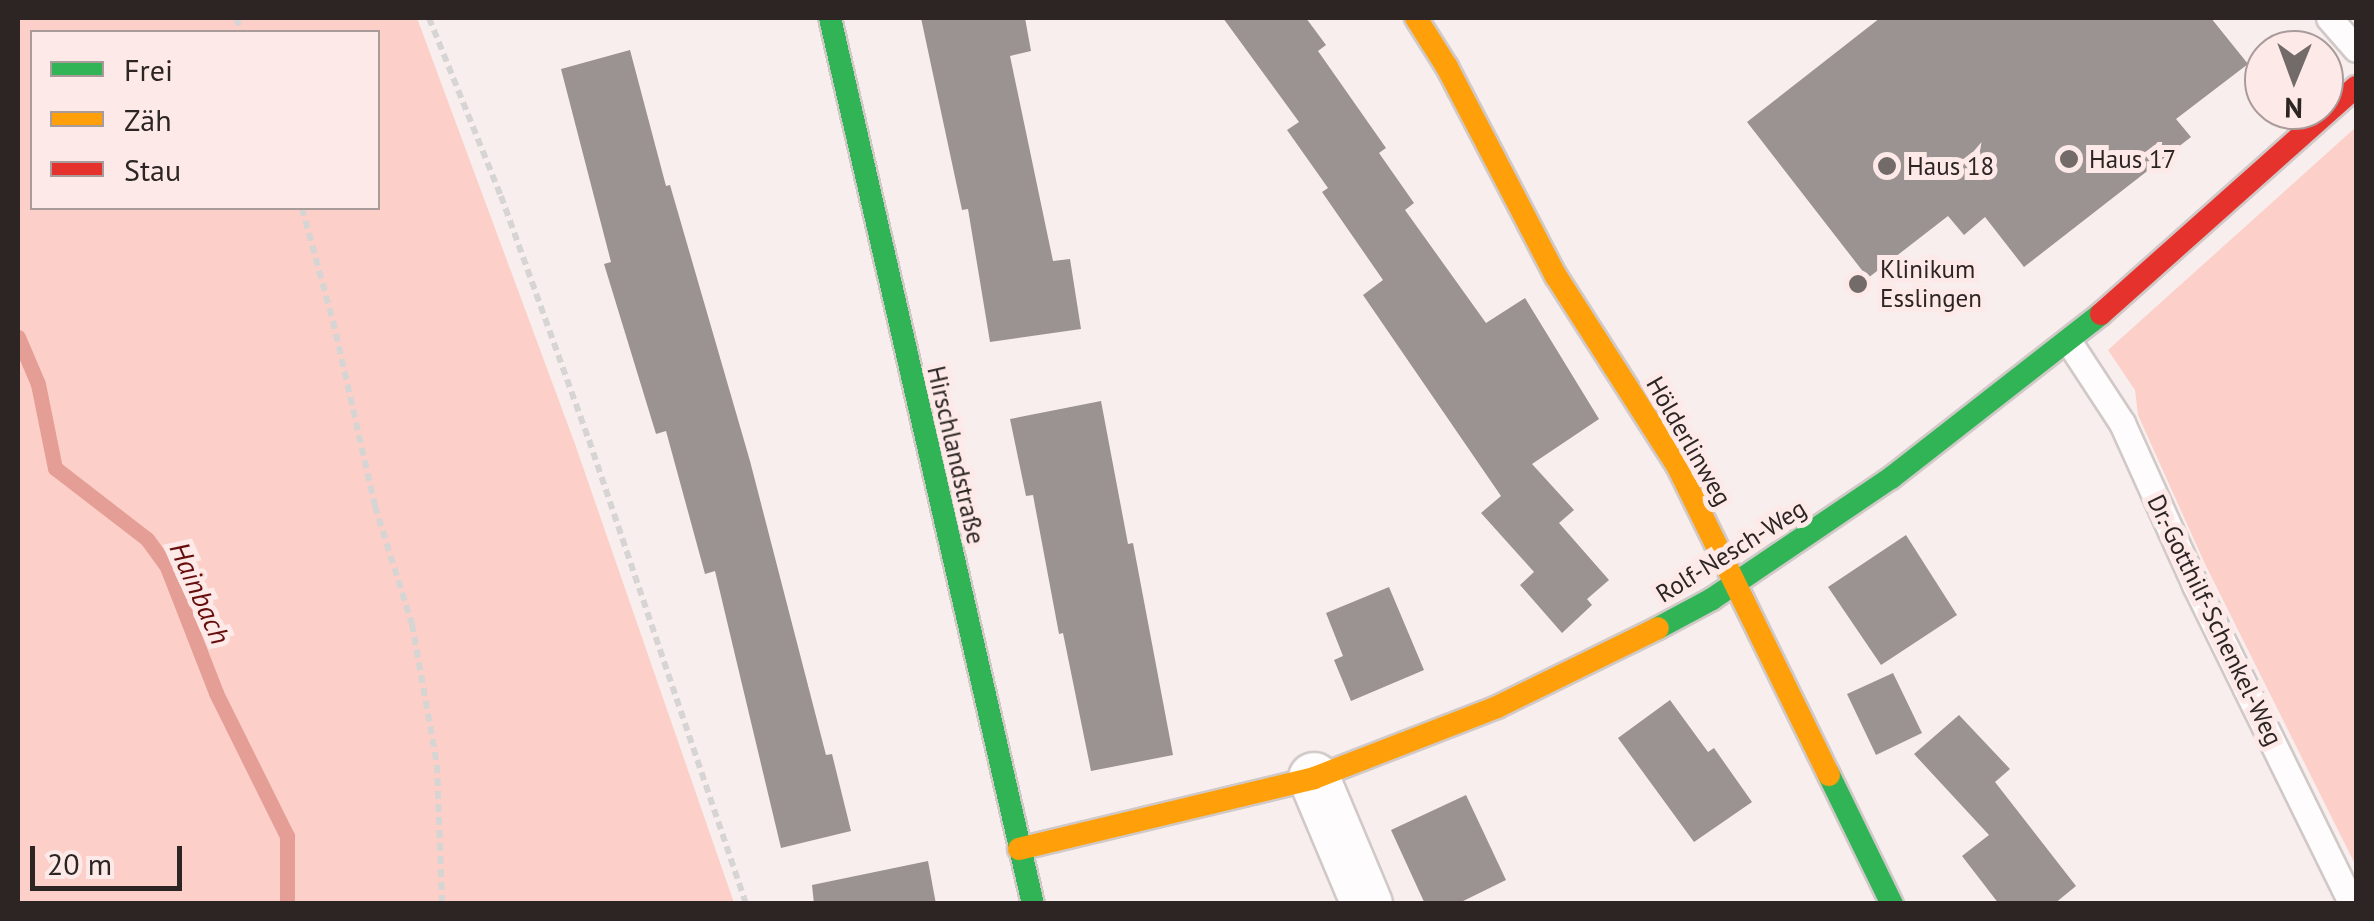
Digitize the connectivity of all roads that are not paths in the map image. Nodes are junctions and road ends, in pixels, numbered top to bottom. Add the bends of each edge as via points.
1 (830, 18) edge
2 (1416, 18) edge
3 (2329, 18) edge
4 (2356, 49) edge
5 (2356, 87) edge
6 (2070, 342) junction
7 (1735, 585) junction
8 (1314, 778) junction
9 (1019, 849) junction
10 (1033, 904) edge
11 (1367, 904) edge
12 (1892, 904) edge
13 (2352, 904) edge

1 - 9 street, Hirschlandstraße
2 - 7 street, Hölderlinweg via 1556,276 1678,467
3 - 4 lane
5 - 6 street, Rolf-Nesch-Weg
6 - 7 street, Rolf-Nesch-Weg
6 - 13 lane, Dr.-Gotthilf-Schenkel-Weg via 2122,423
7 - 8 street, Rolf-Nesch-Weg via 1578,671
7 - 12 street, Hölderlinweg
8 - 9 street, Rolf-Nesch-Weg
8 - 11 street
9 - 10 street, Hirschlandstraße

